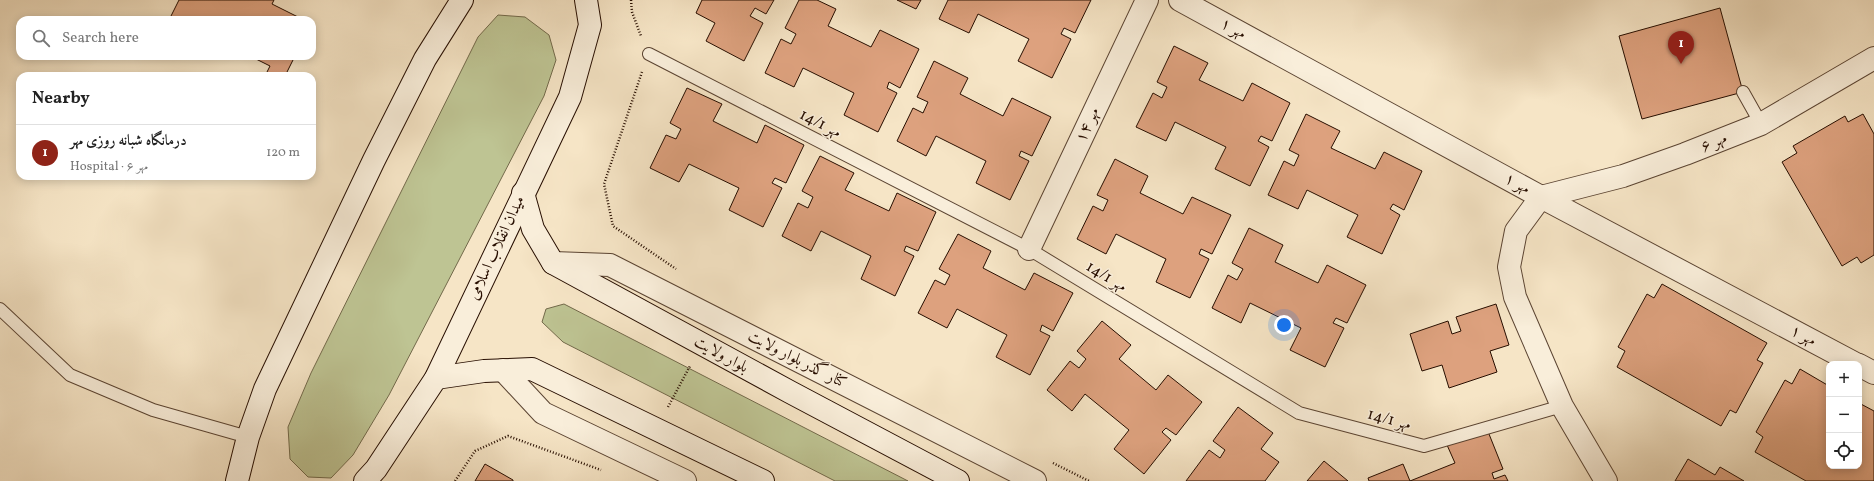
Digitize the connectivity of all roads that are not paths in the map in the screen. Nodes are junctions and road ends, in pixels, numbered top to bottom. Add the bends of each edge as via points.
1 (462, 0) edge
2 (586, 0) edge
3 (1147, 0) edge
4 (1180, 0) edge
5 (648, 54) road end
6 (1874, 58) edge
7 (1743, 92) dead end
8 (1761, 124) junction
9 (523, 193) junction
10 (1541, 197) junction
11 (1029, 249) junction
12 (553, 263) junction
13 (0, 309) edge
14 (1850, 361) edge
15 (1862, 367) edge
16 (503, 370) junction
17 (1874, 373) edge
18 (436, 378) junction
19 (1562, 406) junction
20 (248, 436) junction
21 (237, 481) edge
22 (365, 481) edge
23 (685, 481) edge
24 (763, 481) edge
25 (958, 481) edge
26 (1035, 481) edge
27 (1606, 481) edge

1 - 20 street via 425,59 374,160 265,388
2 - 9 street, میدان انقلاب اسلامی via 590,25 570,97
3 - 11 street, مهر ۱۴
4 - 10 street, مهر ۱
5 - 11 lane, مهر 14/1
6 - 8 street, مهر ۶
7 - 8 lane
8 - 10 street, مهر ۶ via 1623,176
9 - 12 street via 534,229
9 - 18 street, میدان انقلاب اسلامی
10 - 14 street, مهر ۱
10 - 19 street via 1516,231 1509,267 1516,296
11 - 19 lane, مهر 14/1 via 1299,413 1424,446
12 - 25 street, بلوار ولایت
12 - 26 street, کنار گذر بلوار ولایت via 610,264
13 - 20 lane via 70,375 153,410
15 - 17 street
16 - 18 street
16 - 23 street via 544,413
16 - 24 street via 532,369
18 - 22 street, میدان انقلاب اسلامی via 376,469
19 - 27 street
20 - 21 street

